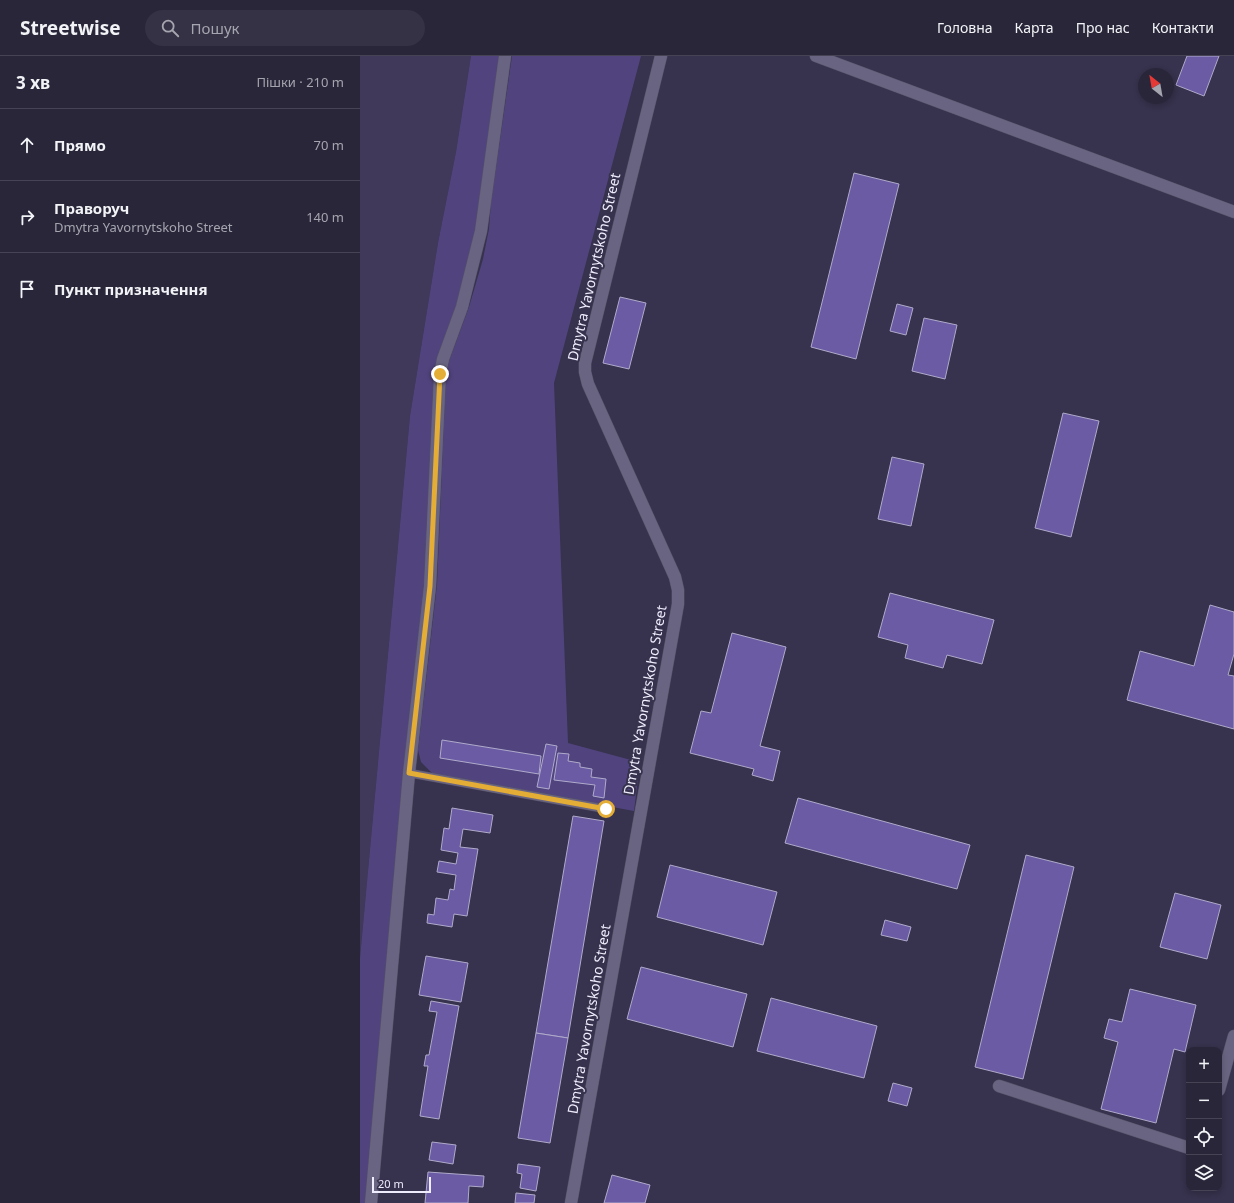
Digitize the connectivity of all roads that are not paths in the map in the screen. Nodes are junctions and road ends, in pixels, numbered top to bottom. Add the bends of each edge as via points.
1 (505, 56) edge
2 (661, 56) edge
3 (816, 56) edge
4 (839, 60) edge
5 (1234, 212) edge
6 (409, 773) junction
7 (606, 809) dead end
8 (1234, 1036) edge
9 (1221, 1083) edge
10 (999, 1086) dead end
11 (1186, 1147) edge
12 (371, 1203) edge
13 (571, 1203) edge

1 - 6 street via 481,231 462,307 440,374 430,586
2 - 13 street, Dmytra Yavornytskoho Street via 585,363 585,372 588,384 675,577 678,604
3 - 4 street
4 - 5 street
6 - 7 lane
6 - 12 street
8 - 9 street
10 - 11 street

